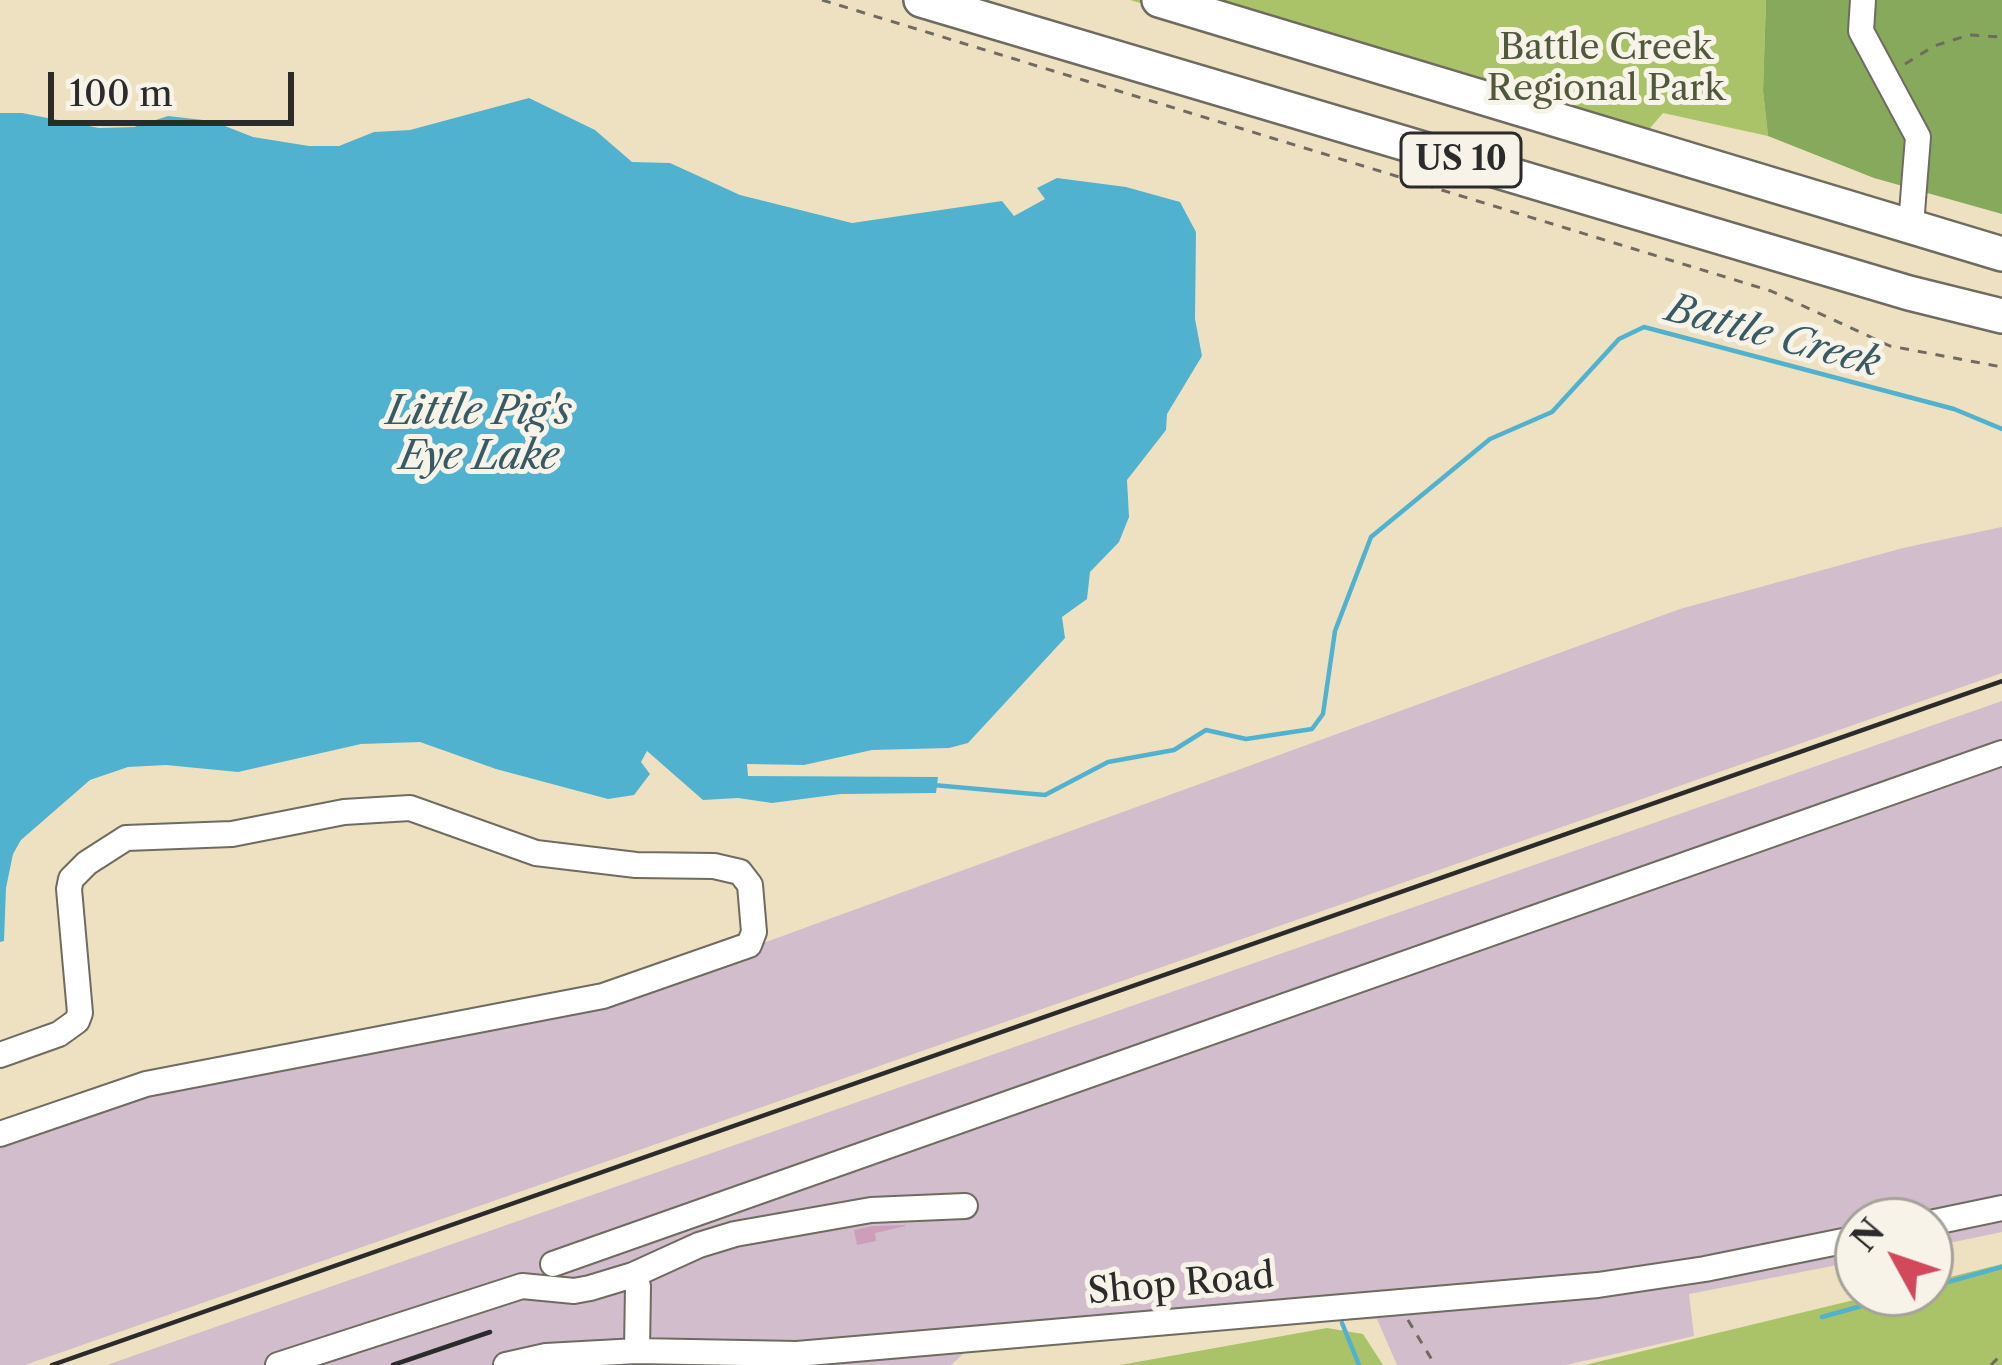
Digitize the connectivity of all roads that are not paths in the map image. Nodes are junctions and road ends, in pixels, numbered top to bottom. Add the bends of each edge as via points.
1 (922, 0) edge
2 (1160, 0) edge
3 (1863, 0) edge
4 (1911, 225) junction
5 (2002, 254) edge
6 (2002, 316) edge
7 (2002, 753) edge
8 (0, 1055) edge
9 (0, 1134) edge
10 (965, 1206) dead end
11 (2002, 1208) edge
12 (1954, 1218) edge
13 (1834, 1243) edge
14 (554, 1264) dead end
15 (634, 1276) junction
16 (637, 1352) junction
17 (278, 1365) edge
18 (506, 1365) edge

1 - 6 highway, US 10
2 - 4 highway, US 10
3 - 4 street via 1862,31 1918,137
4 - 5 highway, US 10
7 - 14 street
8 - 9 street via 77,1021 71,879 127,838 232,834 410,808 536,853 714,866 740,872 750,885 749,945 603,996 146,1084
10 - 15 street via 773,1226 699,1245
11 - 12 street
13 - 16 street, Shop Road via 1653,1278 1398,1303 797,1354
15 - 16 street
15 - 17 street via 574,1291 522,1286
16 - 18 street, Shop Road

